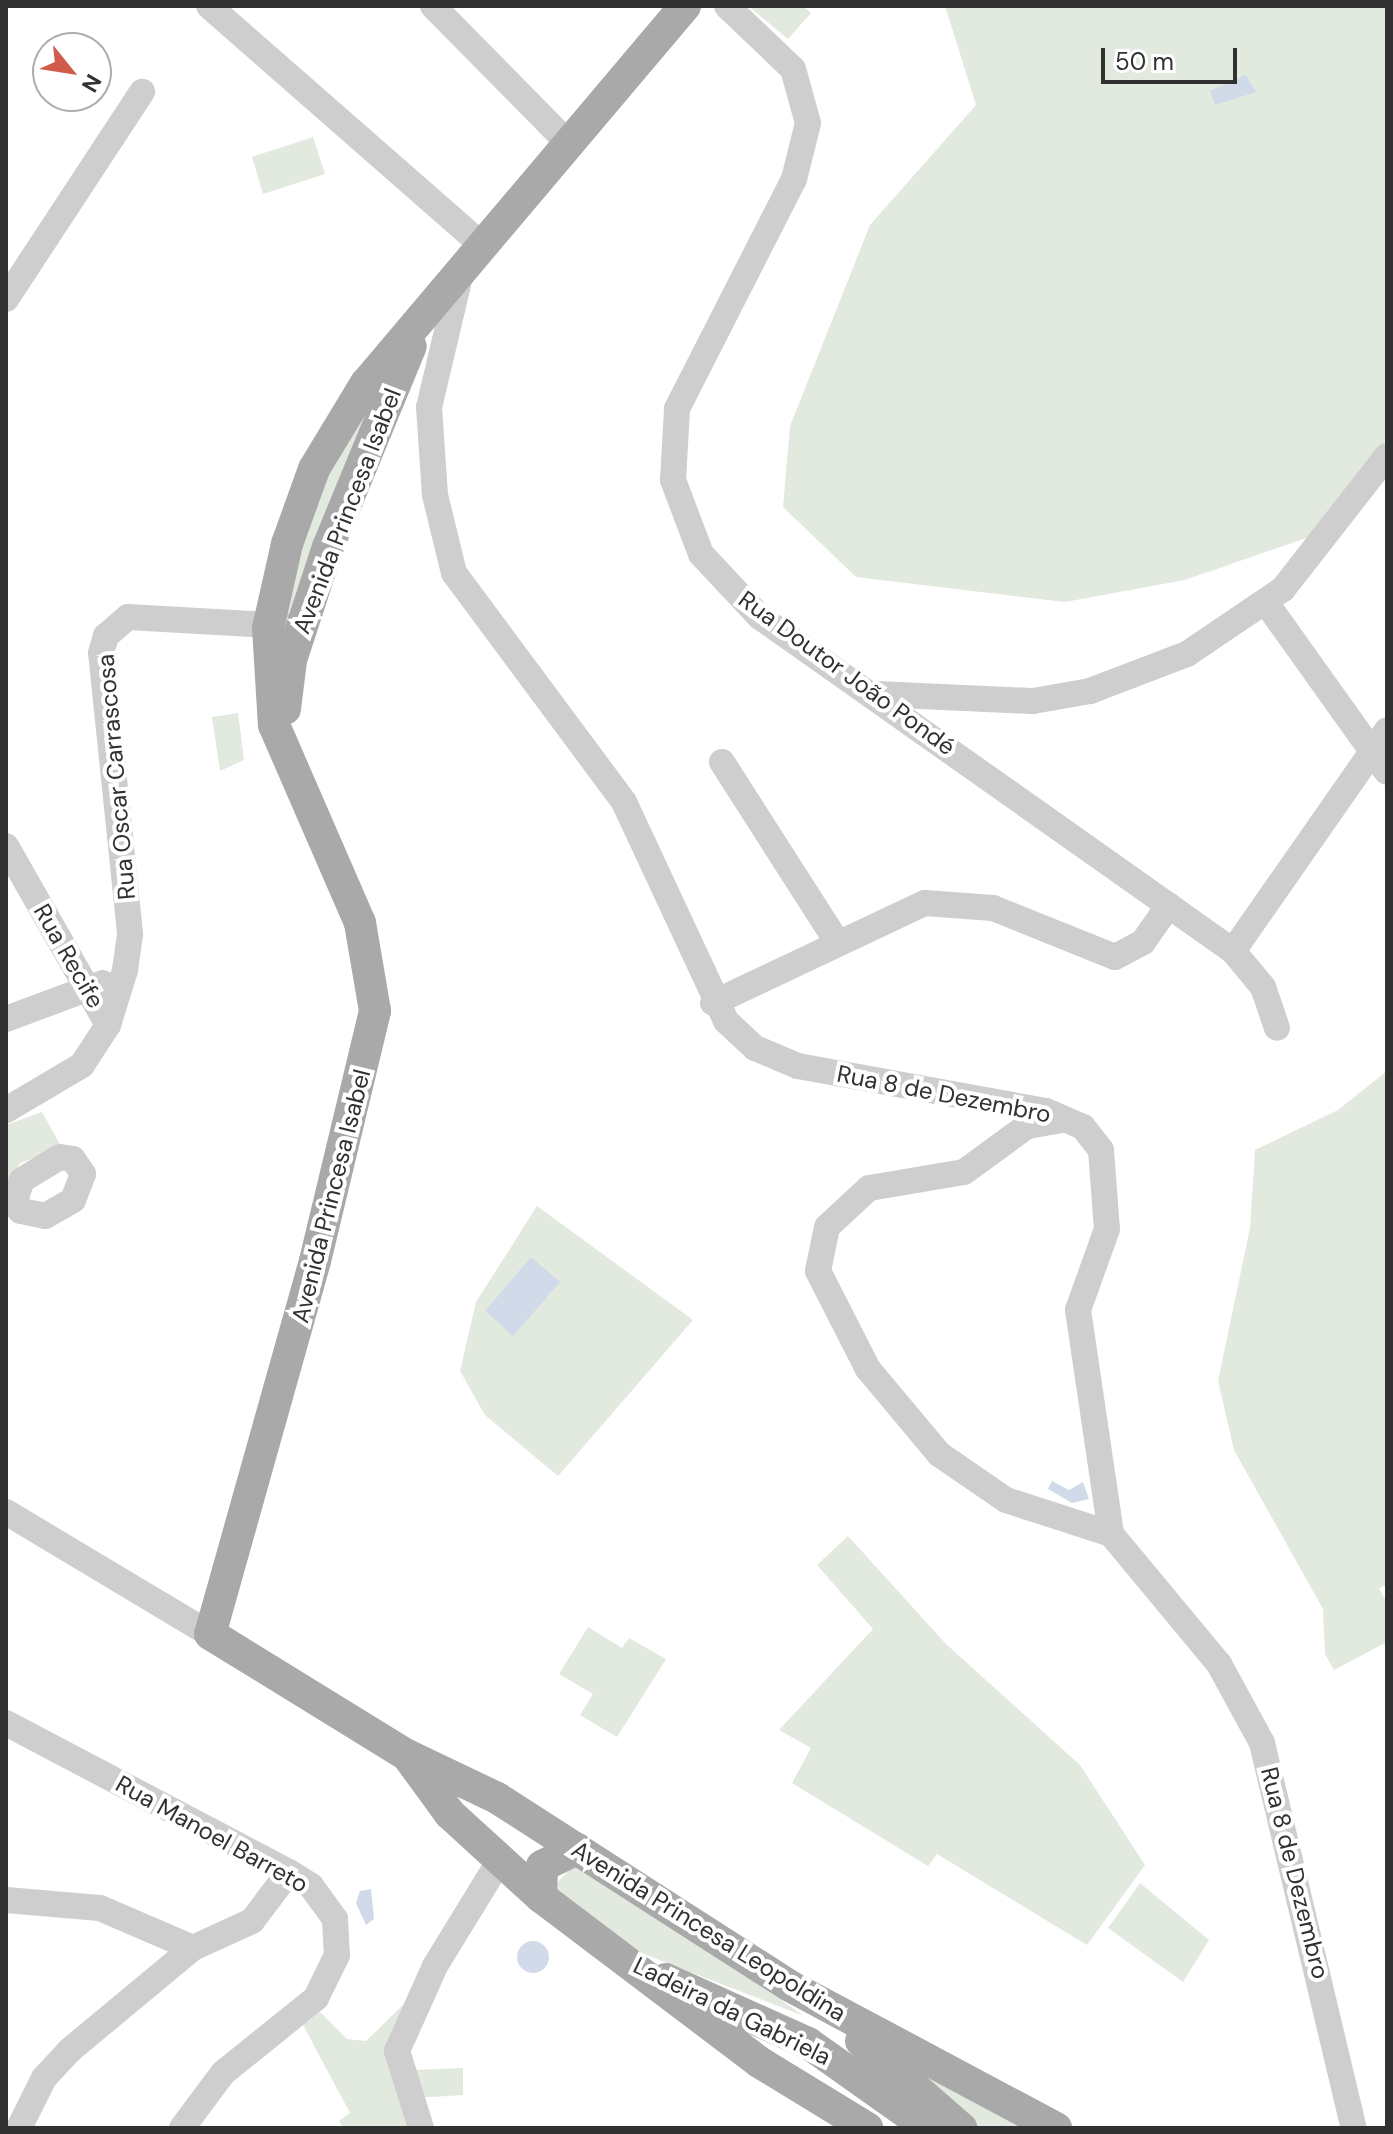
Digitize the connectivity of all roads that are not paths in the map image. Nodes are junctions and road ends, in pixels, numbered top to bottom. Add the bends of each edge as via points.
1 (209, 6) edge
2 (433, 6) edge
3 (685, 6) edge
4 (727, 6) edge
5 (142, 92) dead end
6 (566, 141) junction
7 (471, 254) junction
8 (6, 299) edge
9 (426, 310) junction
10 (350, 406) junction
11 (378, 421) junction
12 (1387, 456) edge
13 (1267, 604) junction
14 (303, 624) junction
15 (268, 628) junction
16 (877, 694) junction
17 (1382, 751) edge
18 (722, 762) dead end
19 (287, 765) junction
20 (6, 846) edge
21 (1169, 905) junction
22 (837, 942) junction
23 (1233, 951) junction
24 (125, 970) junction
25 (88, 992) junction
26 (713, 1003) junction
27 (6, 1019) edge
28 (108, 1025) junction
29 (1277, 1028) dead end
30 (979, 1099) junction
31 (6, 1110) edge
32 (1067, 1119) junction
33 (996, 1145) junction
34 (6, 1512) edge
35 (1111, 1534) junction
36 (210, 1634) junction
37 (6, 1723) edge
38 (407, 1755) junction
39 (497, 1798) junction
40 (474, 1836) junction
41 (577, 1849) junction
42 (500, 1860) junction
43 (289, 1872) junction
44 (541, 1897) junction
45 (6, 1900) edge
46 (193, 1948) junction
47 (613, 1952) junction
48 (788, 1985) junction
49 (19, 2128) edge
50 (182, 2128) edge
51 (421, 2128) edge
52 (867, 2128) edge
53 (928, 2128) edge
54 (961, 2128) edge
55 (1056, 2128) edge
56 (1354, 2128) edge

1 - 7 street
2 - 6 street
3 - 6 main road, Avenida Princesa Isabel
4 - 16 street, Rua Doutor João Pondé via 793,69 808,123 805,154 688,377 671,443 673,480 682,518 726,586
5 - 8 street
6 - 7 main road, Avenida Princesa Isabel
7 - 9 main road, Avenida Princesa Isabel
7 - 26 street, Rua 8 de Dezembro via 429,407 435,495 454,573 624,802
9 - 10 main road, Avenida Princesa Isabel
9 - 11 main road, Avenida Princesa Isabel
10 - 11 main road via 367,405
10 - 15 main road, Avenida Princesa Isabel via 298,506
11 - 14 main road, Avenida Princesa Isabel
12 - 13 street via 1336,528
13 - 16 street via 1187,654 1090,691 991,704
13 - 17 street
14 - 15 street, Rua Oscar Carrascosa
14 - 19 main road, Avenida Princesa Isabel via 287,690
15 - 19 main road, Avenida Princesa Isabel via 269,693
15 - 24 street, Rua Oscar Carrascosa via 128,617 106,636 101,653 130,933
16 - 21 street, Rua Doutor João Pondé
17 - 23 street
18 - 22 street
19 - 36 main road, Avenida Princesa Isabel via 360,923 375,1011 315,1261
20 - 25 street, Rua Recife
21 - 22 street via 1143,942 1115,957 993,908 950,901 925,903
21 - 23 street, Rua Doutor João Pondé
22 - 26 street
23 - 29 street, Rua Doutor João Pondé via 1263,987
24 - 25 street
24 - 28 street, Rua Oscar Carrascosa
25 - 27 street
25 - 28 street, Rua Recife
26 - 30 street, Rua 8 de Dezembro via 741,1039 773,1058
28 - 31 street, Rua Oscar Carrascosa via 82,1065
30 - 32 street, Rua 8 de Dezembro
30 - 33 street via 1000,1120
32 - 33 street via 1027,1126
32 - 35 street, Rua 8 de Dezembro via 1094,1137 1106,1171 1107,1229 1078,1310
33 - 35 street via 964,1172 891,1181 847,1203 817,1247 818,1271 868,1369 939,1454 1006,1500
34 - 36 street, Avenida Princesa Leopoldina
35 - 56 street, Rua 8 de Dezembro via 1219,1664 1262,1743
36 - 38 main road, Avenida Princesa Leopoldina
37 - 43 street, Rua Manoel Barreto
38 - 39 main road, Avenida Princesa Leopoldina
38 - 40 main road, Avenida Princesa Leopoldina
39 - 40 main road via 473,1805
39 - 41 main road, Avenida Princesa Leopoldina
40 - 42 main road, Avenida Princesa Leopoldina
41 - 44 main road via 542,1866
41 - 48 main road, Avenida Princesa Leopoldina
42 - 44 main road, Avenida Princesa Leopoldina
42 - 51 street via 435,1966 397,2051
43 - 46 street via 252,1921
43 - 50 street, Rua Manoel Barreto via 311,1886 335,1919 329,1978 302,2012 223,2073
44 - 47 main road, Avenida Princesa Leopoldina
45 - 46 street via 100,1908
46 - 49 street via 70,2050 44,2078
47 - 52 main road, Avenida Princesa Leopoldina via 759,2062
47 - 53 main road, Ladeira da Gabriela via 808,2043
48 - 54 main road, Ladeira da Gabriela
48 - 55 main road, Avenida Princesa Leopoldina

